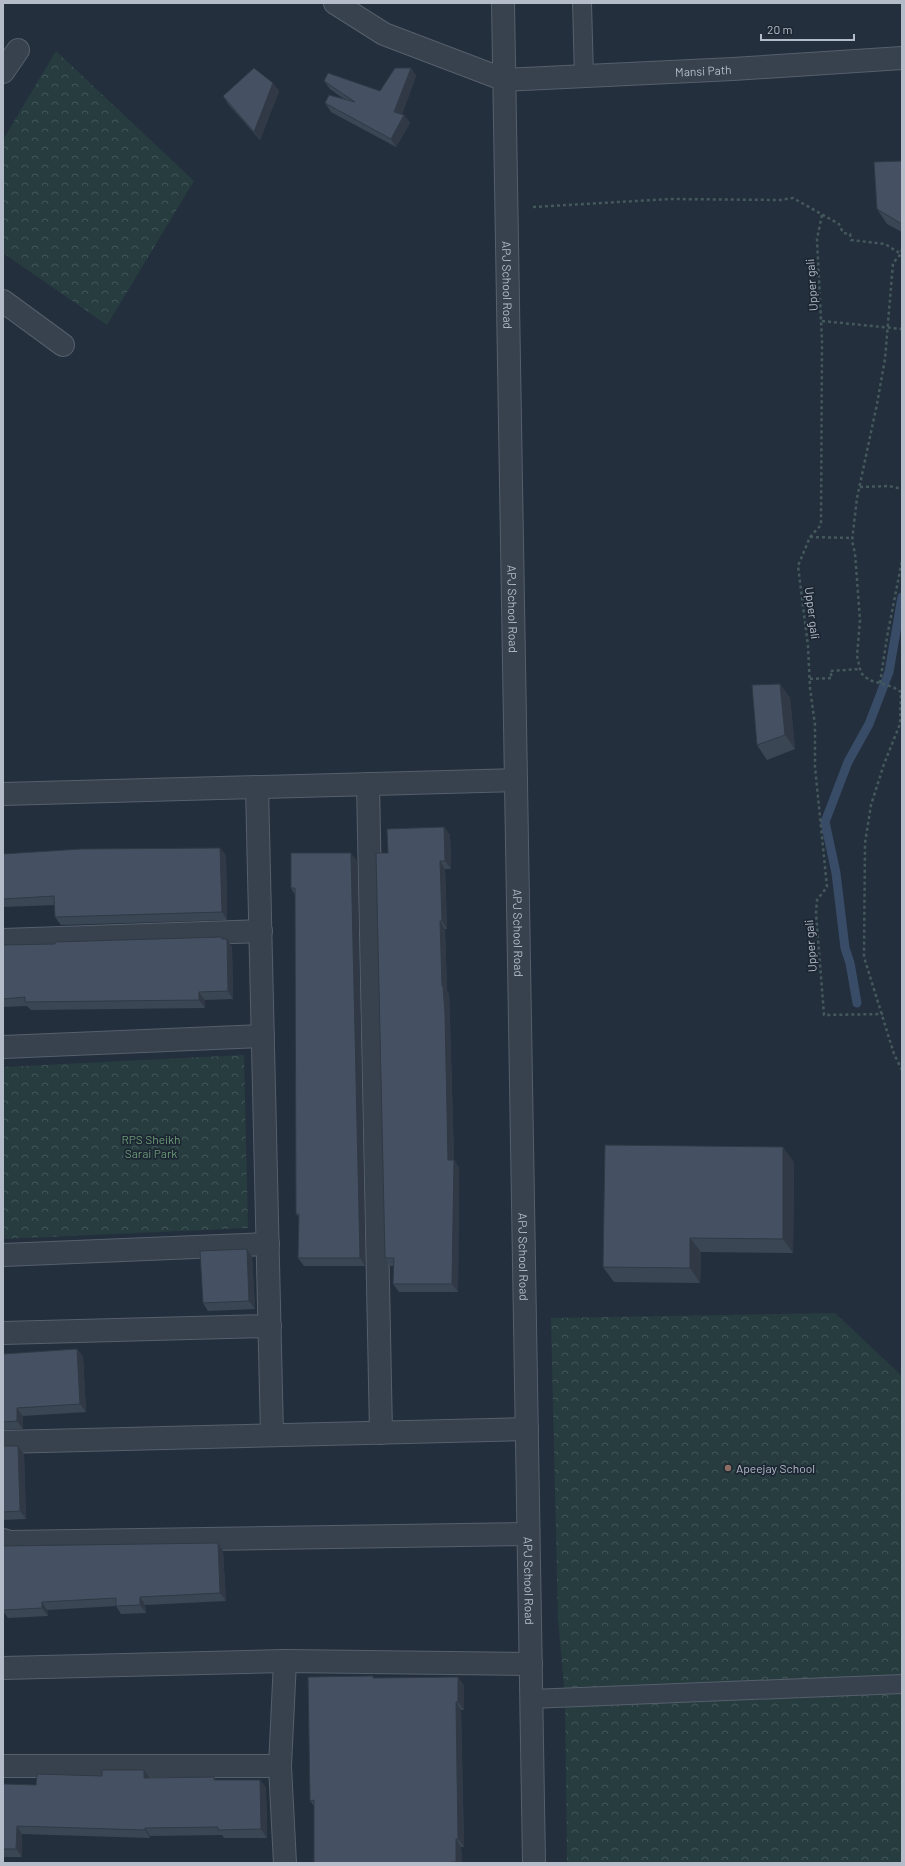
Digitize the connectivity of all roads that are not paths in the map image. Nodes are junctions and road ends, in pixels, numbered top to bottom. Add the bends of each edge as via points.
1 (334, 3) edge
2 (503, 3) edge
3 (582, 3) edge
4 (18, 50) dead end
5 (902, 58) edge
6 (3, 72) edge
7 (584, 77) junction
8 (505, 80) junction
9 (3, 301) edge
10 (63, 345) dead end
11 (516, 780) junction
12 (368, 784) junction
13 (257, 787) junction
14 (3, 794) edge
15 (261, 931) junction
16 (3, 940) edge
17 (263, 1036) junction
18 (3, 1047) edge
19 (268, 1244) junction
20 (3, 1255) edge
21 (270, 1326) junction
22 (3, 1333) edge
23 (527, 1429) junction
24 (381, 1433) junction
25 (272, 1435) junction
26 (3, 1442) edge
27 (528, 1534) junction
28 (3, 1540) edge
29 (285, 1661) junction
30 (531, 1664) junction
31 (3, 1668) edge
32 (902, 1684) edge
33 (531, 1699) junction
34 (3, 1766) edge
35 (280, 1766) junction
36 (285, 1863) edge
37 (534, 1863) edge

1 - 8 street via 384,34
2 - 8 street, APJ School Road
3 - 7 lane
4 - 6 street
5 - 7 street, Mansi Path
7 - 8 street, Mansi Path
8 - 11 street, APJ School Road
9 - 10 street
11 - 12 street
11 - 23 street, APJ School Road
12 - 13 street
12 - 24 street
13 - 14 street
13 - 15 street
15 - 16 street
15 - 17 street
17 - 18 street
17 - 19 street
19 - 20 street
19 - 21 street
21 - 22 street
21 - 25 street
23 - 24 street
23 - 27 street, APJ School Road
24 - 25 street
25 - 26 street
27 - 28 street via 9,1542
27 - 30 street, APJ School Road
29 - 30 street
29 - 31 street
29 - 35 street
30 - 33 street, APJ School Road
32 - 33 lane
33 - 37 street, APJ School Road
34 - 35 street
35 - 36 street

